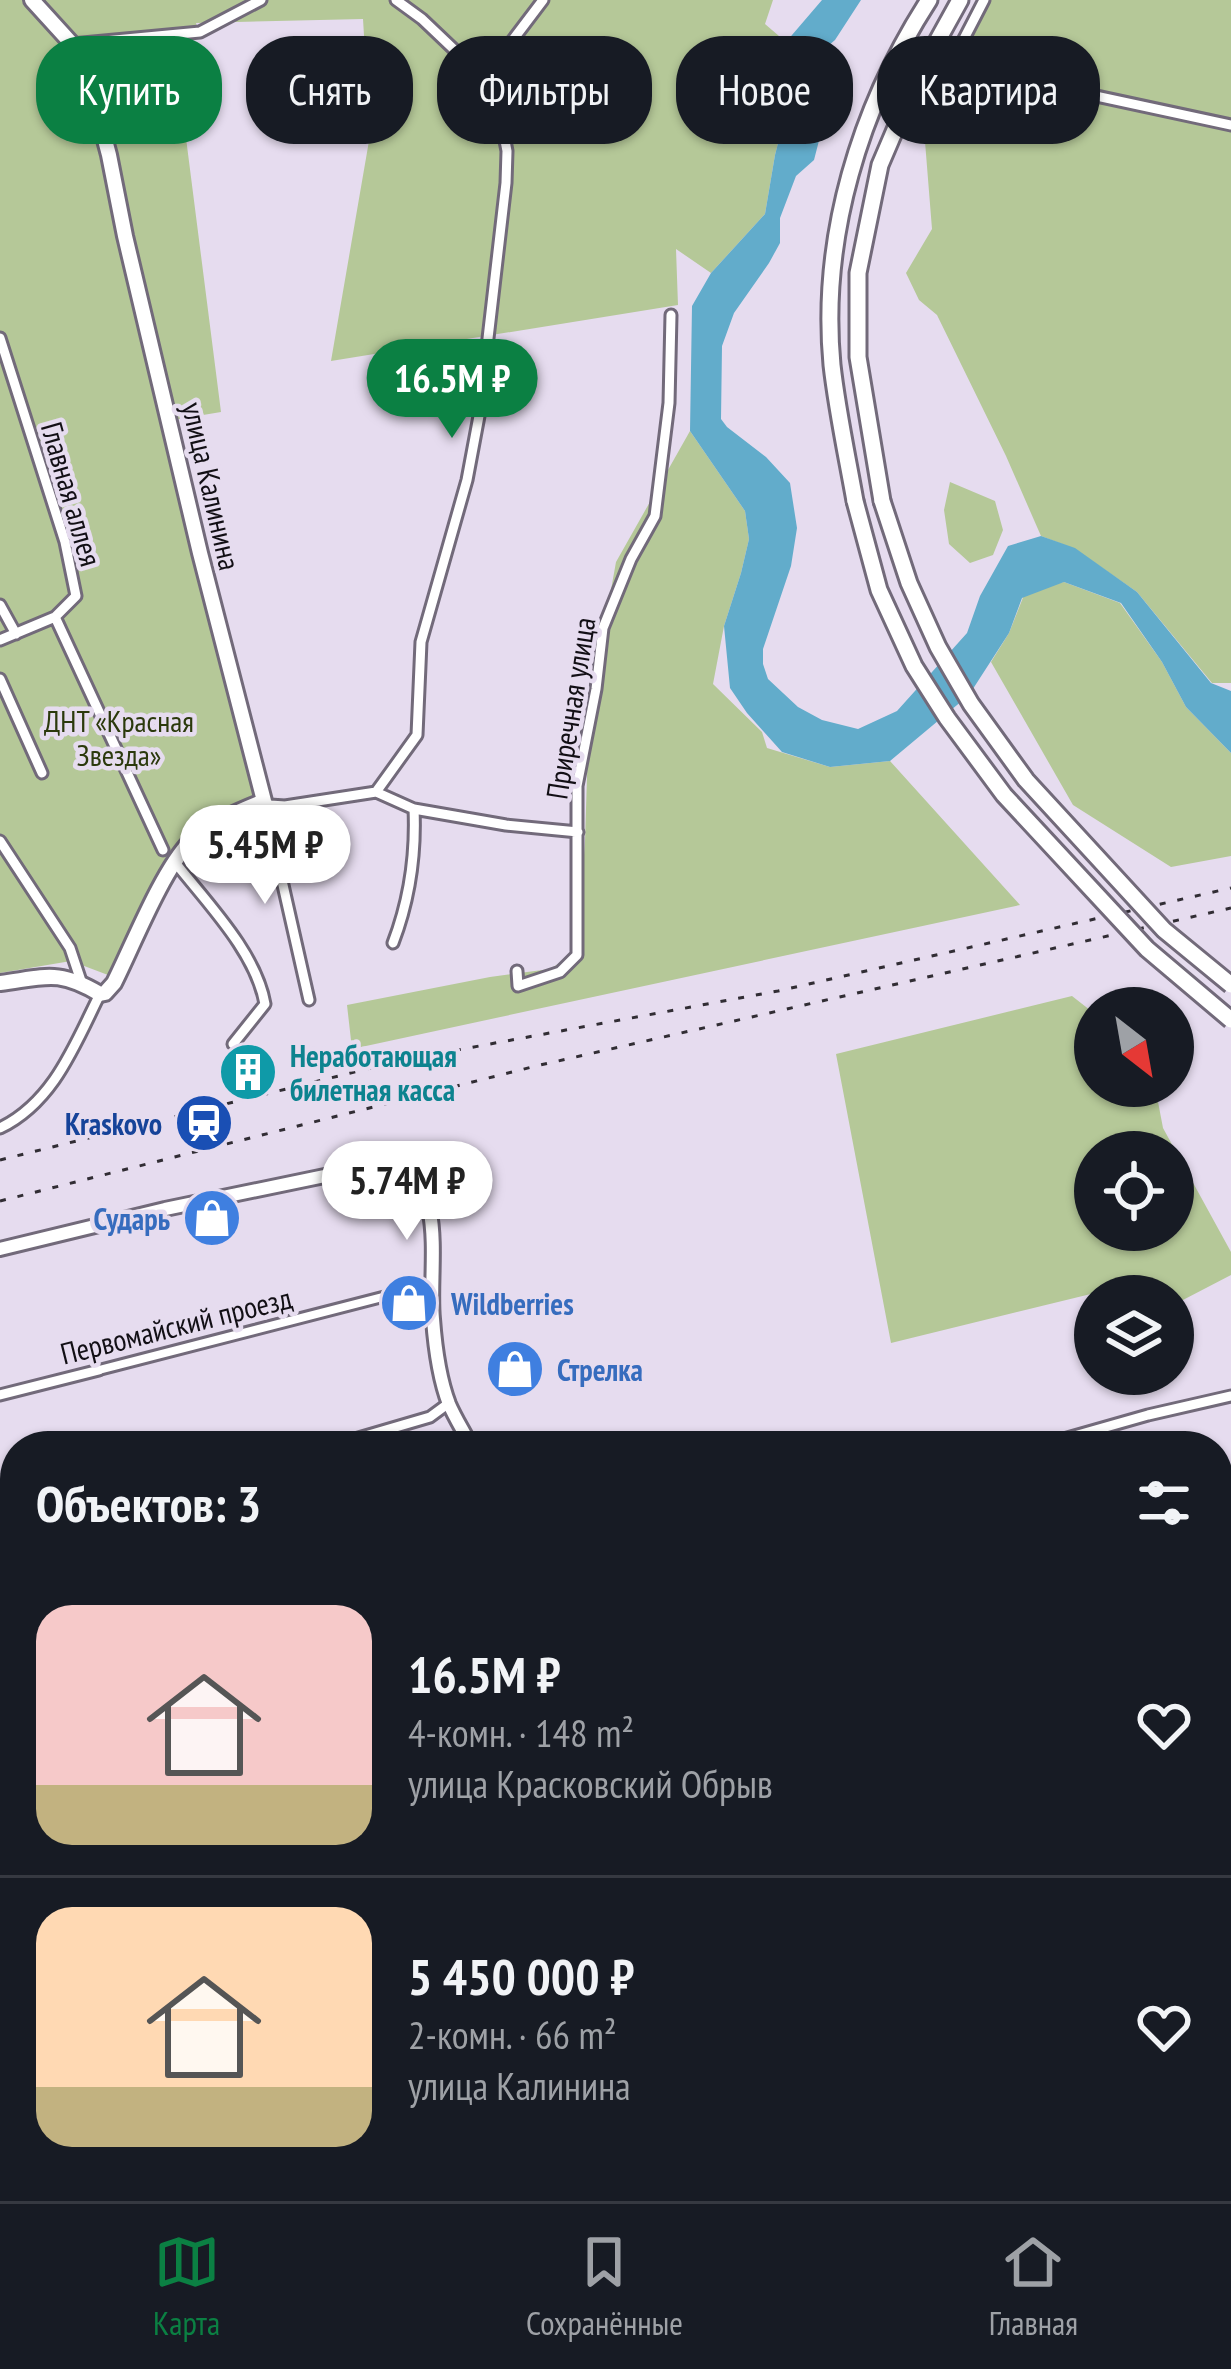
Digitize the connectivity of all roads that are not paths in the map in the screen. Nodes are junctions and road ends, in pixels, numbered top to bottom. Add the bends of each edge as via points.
1 (32, 0) edge
2 (261, 0) edge
3 (396, 0) edge
4 (543, 0) edge
5 (928, 0) edge
6 (960, 0) edge
7 (984, 0) edge
8 (65, 36) edge
9 (157, 36) edge
10 (439, 36) edge
11 (515, 36) edge
12 (966, 36) edge
13 (1100, 97) edge
14 (1231, 125) edge
15 (106, 144) edge
16 (506, 144) edge
17 (671, 315) dead end
18 (0, 338) edge
19 (0, 605) edge
20 (55, 616) junction
21 (16, 634) junction
22 (0, 640) edge
23 (0, 679) edge
24 (42, 773) dead end
25 (376, 792) junction
26 (264, 801) junction
27 (414, 809) junction
28 (578, 832) junction
29 (0, 842) edge
30 (169, 856) junction
31 (393, 943) dead end
32 (517, 971) dead end
33 (81, 981) junction
34 (0, 983) edge
35 (1231, 985) edge
36 (100, 994) junction
37 (309, 1000) dead end
38 (1231, 1020) edge
39 (233, 1044) dead end
40 (0, 1128) edge
41 (0, 1249) edge
42 (434, 1284) junction
43 (99, 1370) joint
44 (0, 1395) edge
45 (1231, 1396) edge
46 (449, 1402) junction
47 (430, 1417) junction
48 (461, 1426) junction
49 (382, 1431) edge
50 (464, 1431) edge
51 (1092, 1431) edge

1 - 8 main road, улица Калинина
2 - 9 street via 200,32
3 - 10 street
4 - 11 street
5 - 38 main road, bridge via 872,105 848,179 832,274 832,363 854,501 879,590 914,666 1004,795 1147,949
6 - 35 main road, bridge via 880,165 858,273 859,357 882,500 909,583 971,704 1133,897
7 - 12 street
13 - 14 street
15 - 26 main road, улица Калинина
16 - 25 street via 479,416 421,643 417,735
17 - 28 street, Приречная улица via 655,516 603,628
18 - 20 street, Главная аллея via 76,596
19 - 21 street
20 - 21 street
20 - 30 street
21 - 22 street
23 - 24 street
25 - 26 street via 285,806
25 - 27 street
26 - 30 main road
26 - 37 street, улица Калинина
27 - 28 street
27 - 31 street via 412,861
28 - 32 street, Приречная улица via 577,955 560,972 518,986
29 - 33 street via 70,947
30 - 36 main road via 113,983
30 - 39 street via 246,955 264,995 266,1004
33 - 34 main road
33 - 36 main road
36 - 40 street via 62,1071 32,1108
41 - 42 street via 397,1161 423,1185 430,1205
42 - 43 street, Первомайский проезд
42 - 46 street
43 - 44 street, Первомайский проезд
45 - 51 street
46 - 47 street
46 - 48 street
47 - 48 street
47 - 49 street
48 - 50 street

